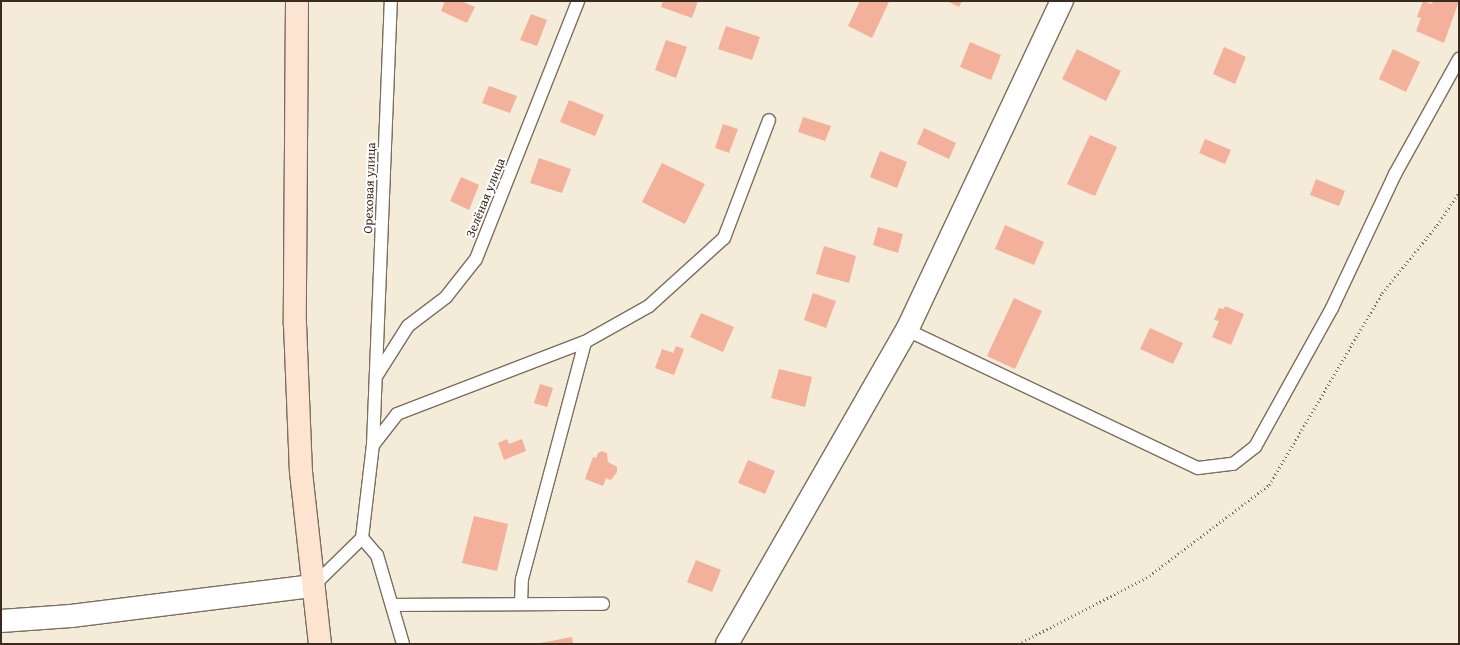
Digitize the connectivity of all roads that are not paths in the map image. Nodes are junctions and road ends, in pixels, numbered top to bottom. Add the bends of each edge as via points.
1 (297, 1) edge
2 (391, 1) edge
3 (578, 1) edge
4 (1062, 1) edge
5 (1459, 59) edge
6 (769, 120) dead end
7 (907, 330) junction
8 (585, 342) junction
9 (376, 376) junction
10 (373, 445) junction
11 (362, 538) junction
12 (313, 586) junction
13 (521, 604) junction
14 (603, 604) dead end
15 (392, 605) junction
16 (1, 621) edge
17 (320, 644) edge
18 (403, 644) edge
19 (727, 644) edge

1 - 12 street via 295,324 301,472
2 - 9 lane, Ореховая улица
3 - 9 lane, Зелёная улица via 476,259 446,297 408,326
4 - 7 street
5 - 7 lane via 1395,174 1320,329 1254,447 1233,464 1198,468
6 - 8 lane via 724,238 649,306
7 - 19 street
8 - 10 lane via 397,414
8 - 13 lane via 522,579
9 - 10 lane, Ореховая улица
10 - 11 lane, Ореховая улица
11 - 12 lane
11 - 15 lane via 377,555
12 - 16 street via 71,616
12 - 17 street
13 - 14 lane
13 - 15 lane
15 - 18 lane

